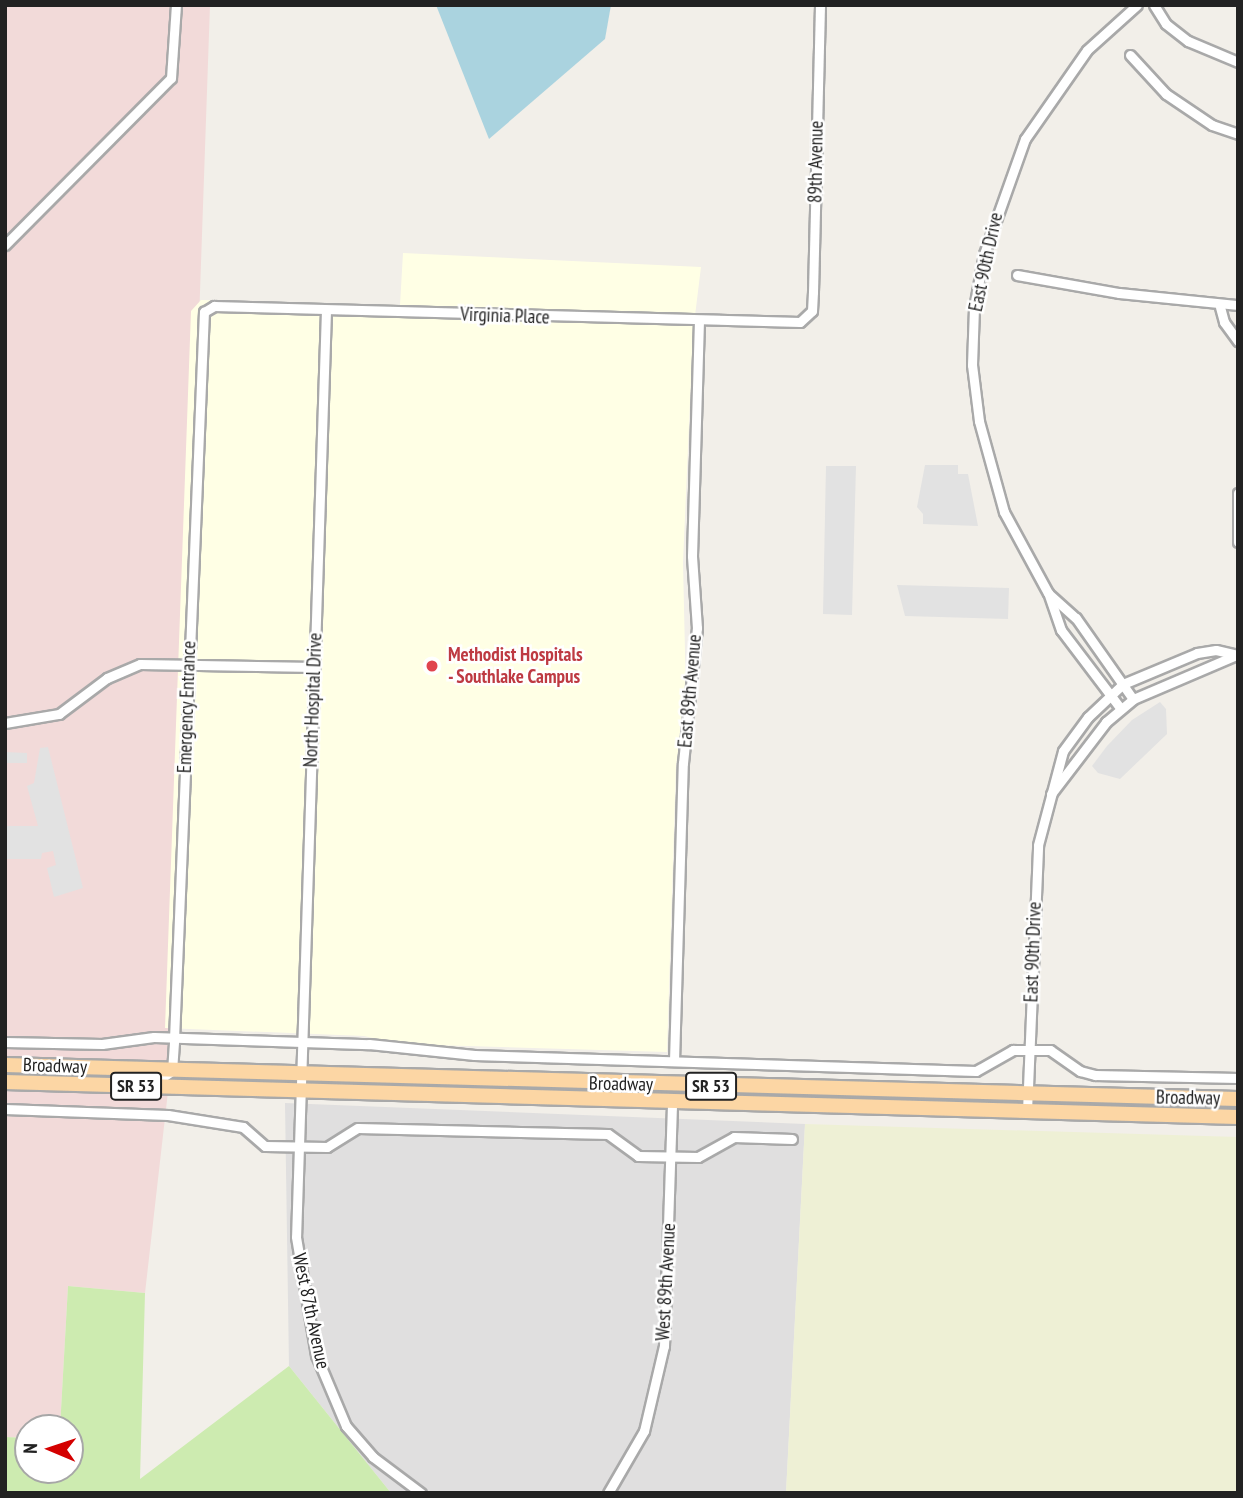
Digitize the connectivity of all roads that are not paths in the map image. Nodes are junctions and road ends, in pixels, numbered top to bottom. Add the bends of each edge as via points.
1 (176, 5) edge
2 (820, 5) edge
3 (1137, 5) edge
4 (1154, 5) edge
5 (1130, 55) dead end
6 (1238, 62) edge
7 (1238, 134) edge
8 (5, 245) edge
9 (1017, 275) dead end
10 (1238, 306) edge
11 (1220, 307) junction
12 (327, 310) junction
13 (204, 312) joint
14 (808, 317) joint
15 (698, 322) junction
16 (1238, 341) edge
17 (1238, 493) edge
18 (1238, 542) edge
19 (1048, 593) junction
20 (1237, 655) edge
21 (188, 662) junction
22 (315, 667) junction
23 (1123, 684) junction
24 (1110, 695) junction
25 (1133, 699) junction
26 (1121, 709) junction
27 (5, 723) edge
28 (1050, 795) junction
29 (174, 1038) junction
30 (5, 1042) edge
31 (303, 1043) junction
32 (1030, 1050) junction
33 (674, 1061) junction
34 (5, 1065) edge
35 (172, 1071) junction
36 (1238, 1078) edge
37 (5, 1082) edge
38 (301, 1083) junction
39 (145, 1086) junction
40 (1028, 1094) junction
41 (1238, 1100) edge
42 (672, 1101) junction
43 (5, 1109) edge
44 (1027, 1111) junction
45 (1238, 1117) edge
46 (792, 1139) dead end
47 (299, 1146) junction
48 (671, 1157) junction
49 (421, 1493) edge
50 (608, 1493) edge

1 - 8 street via 171,78
2 - 14 street, 89th Avenue via 813,292
3 - 19 street, East 90th Drive via 1087,50 1025,139 998,204 974,308 972,365 991,474 1016,539
4 - 6 street via 1166,24 1188,41
5 - 7 street via 1166,94 1212,125
9 - 11 street
10 - 11 street
11 - 16 street
12 - 13 street, Virginia Place via 214,306
12 - 15 street, Virginia Place
12 - 22 street, North Hospital Drive
13 - 21 street, Emergency Entrance
14 - 15 street, Virginia Place via 786,324
15 - 33 street, East 89th Avenue via 692,556 696,628 683,763
17 - 18 street
19 - 23 street, East 90th Drive via 1076,618
19 - 24 street, East 90th Drive via 1060,630
20 - 23 street via 1216,650 1197,653
20 - 25 street
21 - 22 street
21 - 27 street via 157,662 123,670 59,714
21 - 29 street, Emergency Entrance
22 - 31 street, North Hospital Drive
23 - 24 street, East 90th Drive
23 - 25 street, East 90th Drive
24 - 26 street, East 90th Drive
24 - 28 street, East 90th Drive via 1063,751
25 - 26 street, East 90th Drive
26 - 28 street, East 90th Drive
28 - 32 street, East 90th Drive via 1038,845
29 - 30 street via 102,1044
29 - 31 street
29 - 35 street, Emergency Entrance
31 - 33 street
31 - 38 street, North Hospital Drive
32 - 33 street via 1001,1054 976,1071
32 - 36 street via 1058,1053 1071,1065 1095,1075
32 - 40 street, East 90th Drive
34 - 35 main road, Broadway / SR 53
35 - 38 main road, Broadway / SR 53
35 - 39 street
37 - 39 main road, Broadway / SR 53
38 - 39 main road, Broadway / SR 53
38 - 40 main road, Broadway / SR 53
38 - 42 main road, Broadway / SR 53
38 - 47 street, West 87th Avenue
40 - 41 main road, Broadway / SR 53
40 - 44 street, East 90th Drive
42 - 44 main road, Broadway / SR 53
42 - 48 street, West 89th Avenue
43 - 47 street via 169,1115 243,1127 265,1146
44 - 45 main road, Broadway / SR 53
46 - 48 street via 734,1137 698,1157
47 - 48 street via 334,1145 358,1128 608,1134 638,1156
47 - 49 street, West 87th Avenue via 299,1275 316,1355 346,1426 373,1457
48 - 50 street, West 89th Avenue via 668,1316 660,1366 644,1431

